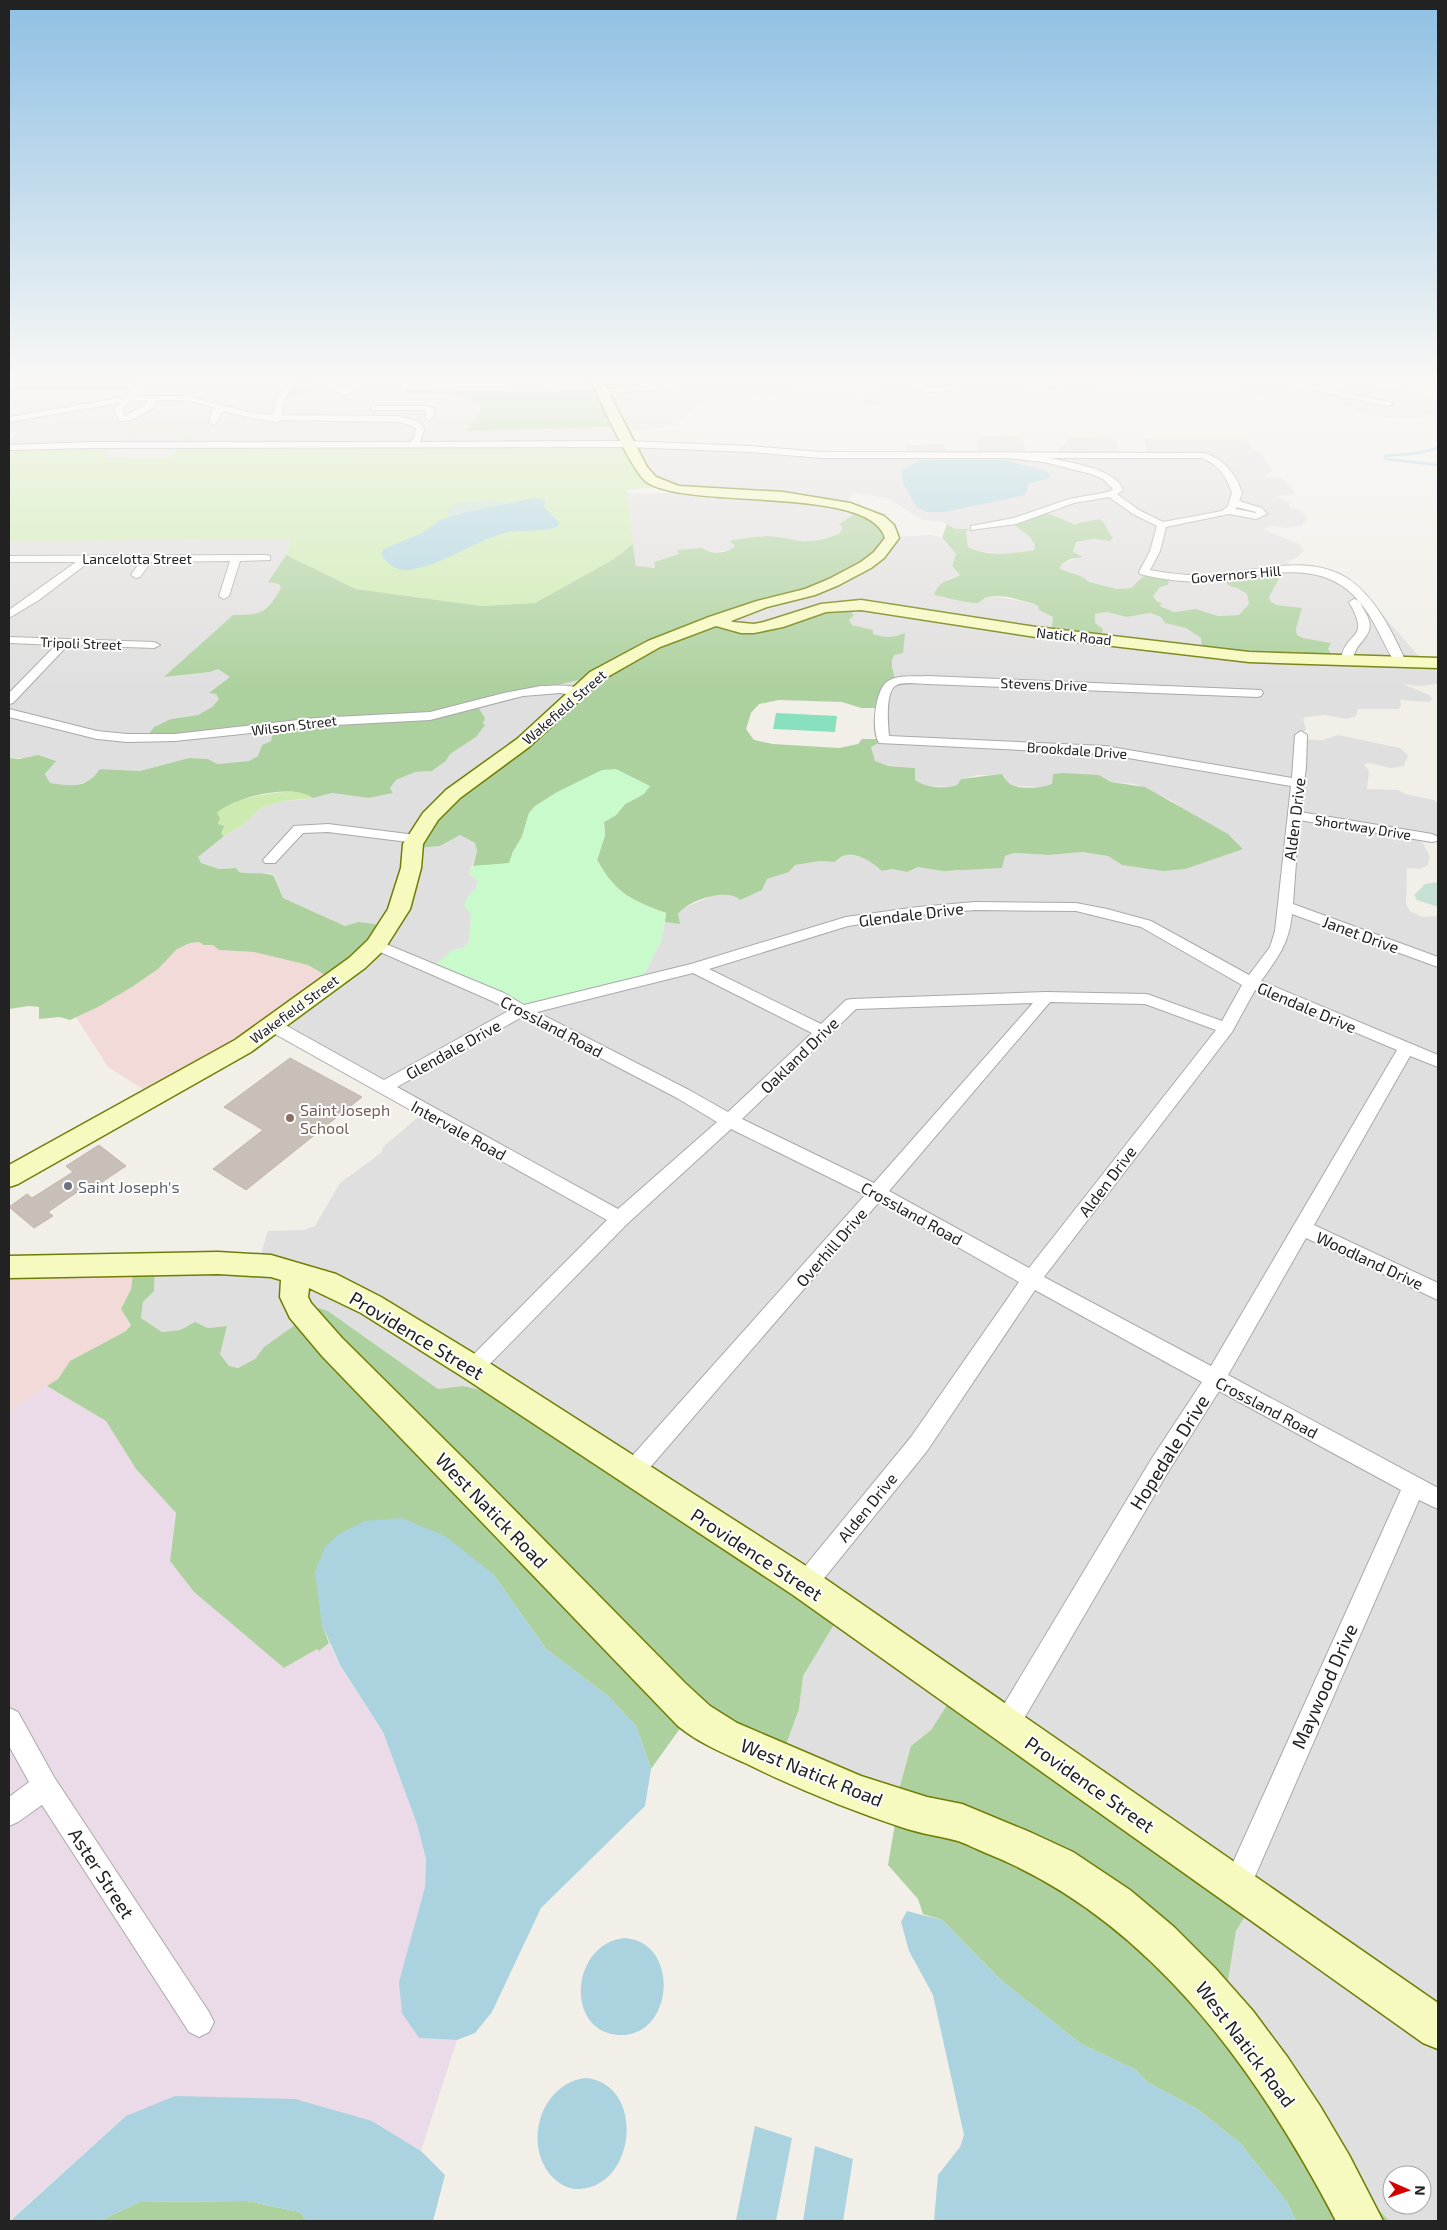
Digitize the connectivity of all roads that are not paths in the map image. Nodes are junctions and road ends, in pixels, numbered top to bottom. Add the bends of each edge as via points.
1 (656, 481) edge
2 (1110, 481) edge
3 (1231, 481) edge
4 (1111, 494) junction
5 (1162, 525) junction
6 (974, 528) dead end
7 (87, 558) junction
8 (148, 558) junction
9 (236, 558) junction
10 (266, 558) dead end
11 (9, 559) edge
12 (1320, 574) junction
13 (136, 575) dead end
14 (224, 596) dead end
15 (9, 615) edge
16 (715, 620) junction
17 (9, 640) edge
18 (65, 642) junction
19 (154, 645) dead end
20 (1347, 660) junction
21 (1400, 662) junction
22 (1438, 663) edge
23 (579, 692) junction
24 (1257, 693) dead end
25 (9, 700) edge
26 (9, 713) edge
27 (1302, 735) dead end
28 (883, 740) joint
29 (1298, 783) junction
30 (1293, 815) junction
31 (1432, 838) dead end
32 (416, 839) junction
33 (270, 860) dead end
34 (1284, 906) junction
35 (376, 945) junction
36 (1438, 962) edge
37 (695, 968) junction
38 (1252, 983) junction
39 (1046, 996) junction
40 (522, 1010) junction
41 (272, 1025) junction
42 (1226, 1028) junction
43 (823, 1032) junction
44 (1406, 1049) junction
45 (1438, 1061) edge
46 (382, 1088) junction
47 (730, 1121) junction
48 (9, 1177) edge
49 (878, 1194) junction
50 (620, 1219) junction
51 (1302, 1228) junction
52 (9, 1268) edge
53 (296, 1272) junction
54 (1033, 1280) junction
55 (1438, 1292) edge
56 (473, 1368) junction
57 (1215, 1380) junction
58 (632, 1472) junction
59 (1414, 1486) junction
60 (1438, 1499) edge
61 (805, 1584) junction
62 (9, 1721) edge
63 (1006, 1725) junction
64 (45, 1786) junction
65 (9, 1813) edge
66 (1236, 1886) junction
67 (199, 2022) dead end
68 (1438, 2028) edge
69 (1360, 2221) edge

1 - 16 street, Wakefield Street via 669,488 700,493 783,496 828,502 879,518 889,528 891,540 879,555 849,574 810,592
2 - 4 street via 1118,490
3 - 5 street via 1236,489 1231,507
4 - 5 street
4 - 6 street via 1072,501 1016,521
5 - 12 street, Governors Hill via 1155,552 1144,572 1193,579 1275,569
7 - 8 street, Lancelotta Street
7 - 11 street, Lancelotta Street
7 - 15 street
8 - 9 street, Lancelotta Street
8 - 13 street
9 - 10 street, Lancelotta Street
9 - 14 street
12 - 20 street, Governors Hill via 1341,586 1365,621 1364,633 1349,649
12 - 21 street, Governors Hill via 1340,579 1355,591 1383,629
16 - 20 street, Natick Road via 740,629 758,629 837,605 861,605 1036,632 1249,657
16 - 23 street, Wakefield Street via 624,658 596,676
17 - 18 street, Tripoli Street
18 - 19 street, Tripoli Street
18 - 25 street
20 - 21 street, Natick Road
21 - 22 street, Natick Road
23 - 26 street, Wilson Street via 559,689 532,692 416,717 314,722 163,739 107,736 60,728
23 - 32 street, Wakefield Street via 511,753 453,794 430,817
24 - 28 street, Stevens Drive via 898,680 887,689 882,706
27 - 29 street, Alden Drive
28 - 29 street, Brookdale Drive via 1105,750
29 - 30 street, Alden Drive
30 - 31 street, Shortway Drive
30 - 34 street, Alden Drive
32 - 33 street via 328,828 299,830
32 - 35 street, Wakefield Street via 401,902
34 - 36 street, Janet Drive
34 - 38 street, Alden Drive via 1277,948
35 - 40 street, Crossland Road
35 - 41 street, Wakefield Street via 357,963
37 - 38 street, Glendale Drive via 832,925 875,916 975,906 1076,908 1146,924
37 - 40 street, Glendale Drive
37 - 43 street
38 - 42 street, Alden Drive
38 - 44 street, Glendale Drive
39 - 42 street, Oakland Drive via 1147,999
39 - 43 street, Oakland Drive via 852,1004
39 - 49 street, Overhill Drive
40 - 46 street, Glendale Drive
40 - 47 street, Crossland Road
41 - 46 street, Intervale Road
41 - 48 street, Wakefield Street via 243,1046
42 - 54 street, Alden Drive
43 - 47 street, Oakland Drive
44 - 45 street, Glendale Drive
44 - 51 street, Hopedale Drive
46 - 50 street, Intervale Road
47 - 49 street, Crossland Road
47 - 50 street, Oakland Drive
49 - 54 street, Crossland Road
49 - 58 street, Overhill Drive
50 - 56 street, Oakland Drive
51 - 55 street, Woodland Drive
51 - 57 street, Hopedale Drive
52 - 53 street, Providence Street via 218,1263 271,1266
53 - 56 street, Providence Street via 326,1282 371,1305
53 - 69 street, West Natick Road via 294,1297 300,1310 332,1346 696,1718 724,1736 807,1773 872,1798 959,1822 1014,1844 1067,1870 1091,1886 1157,1940 1224,2008 1273,2074
54 - 57 street, Crossland Road
54 - 61 street, Alden Drive via 919,1444
56 - 58 street, Providence Street
57 - 59 street, Crossland Road
57 - 63 street, Hopedale Drive via 1160,1465
58 - 61 street, Providence Street
59 - 60 street, Crossland Road
59 - 66 street, Maywood Drive
61 - 63 street, Providence Street
62 - 64 street, Aster Street
63 - 66 street, Providence Street
64 - 65 street
64 - 67 street, Aster Street
66 - 68 street, Providence Street

